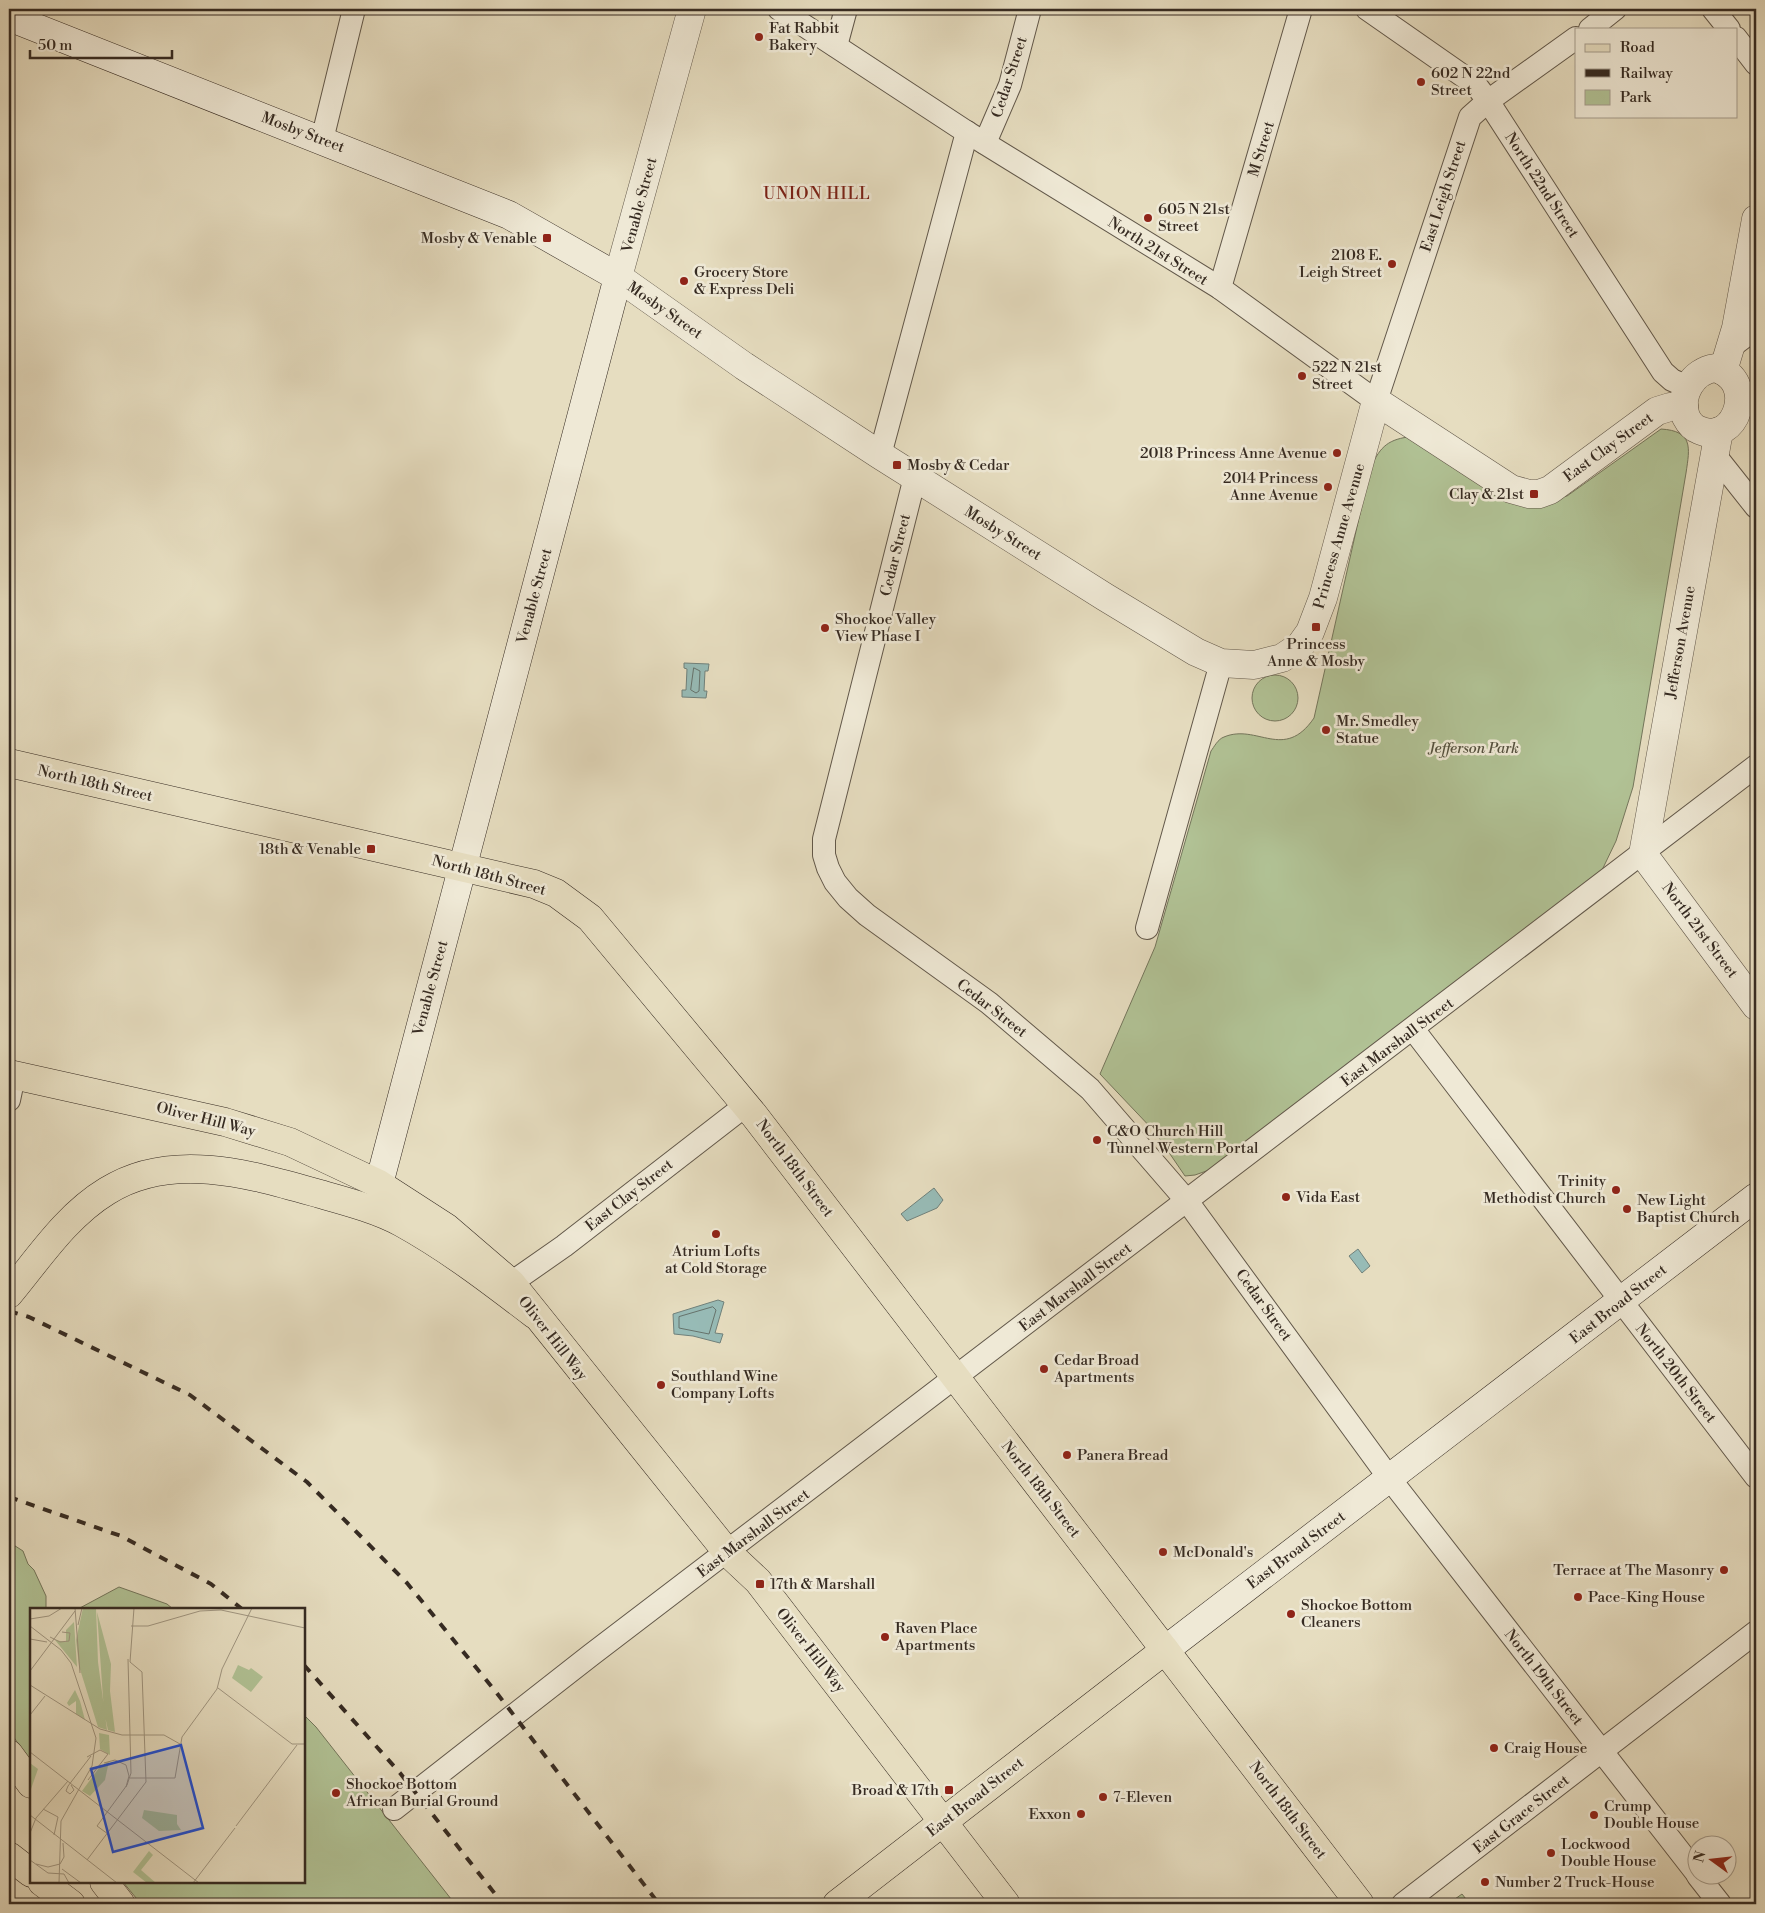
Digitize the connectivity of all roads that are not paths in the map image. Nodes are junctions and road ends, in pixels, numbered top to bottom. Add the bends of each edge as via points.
1 (354, 9) edge
2 (692, 9) edge
3 (780, 9) edge
4 (846, 9) edge
5 (1030, 9) edge
6 (1301, 9) edge
7 (1367, 9) edge
8 (1615, 9) edge
9 (1713, 9) edge
10 (9, 17) edge
11 (1591, 28) edge
12 (1728, 28) edge
13 (1575, 39) edge
14 (1738, 41) edge
15 (836, 46) junction
16 (1756, 64) edge
17 (1488, 100) junction
18 (976, 138) junction
19 (322, 140) junction
20 (1756, 219) edge
21 (618, 277) junction
22 (1220, 288) junction
23 (1756, 328) edge
24 (1727, 359) junction
25 (1686, 397) junction
26 (1376, 401) junction
27 (1717, 443) junction
28 (880, 455) junction
29 (915, 477) junction
30 (1534, 494) joint
31 (1756, 507) edge
32 (1282, 658) joint
33 (1221, 663) junction
34 (9, 763) edge
35 (1756, 766) edge
36 (1643, 854) junction
37 (462, 866) junction
38 (1147, 928) dead end
39 (1756, 1006) edge
40 (1413, 1029) junction
41 (11, 1083) edge
42 (746, 1105) junction
43 (379, 1184) junction
44 (1756, 1197) edge
45 (1187, 1201) junction
46 (510, 1283) junction
47 (9, 1294) edge
48 (1621, 1302) junction
49 (535, 1315) junction
50 (956, 1378) junction
51 (1756, 1477) edge
52 (1390, 1479) junction
53 (727, 1552) junction
54 (1756, 1632) edge
55 (1165, 1650) junction
56 (1601, 1751) junction
57 (9, 1754) edge
58 (30, 1783) edge
59 (394, 1808) dead end
60 (943, 1822) junction
61 (9, 1856) edge
62 (1688, 1862) edge
63 (30, 1872) edge
64 (43, 1883) edge
65 (105, 1883) edge
66 (1706, 1886) edge
67 (844, 1902) edge
68 (71, 1904) edge
69 (121, 1904) edge
70 (1006, 1904) edge
71 (1360, 1904) edge
72 (1404, 1904) edge
73 (1720, 1904) edge

1 - 19 street
2 - 21 street, Venable Street
3 - 15 street, North 21st Street
4 - 15 street
5 - 18 street, Cedar Street via 1010,84
6 - 22 street, M Street
7 - 17 street, North 22nd Street via 1467,77
8 - 11 street
9 - 12 street
10 - 19 street, Mosby Street
13 - 17 street, East Leigh Street
14 - 16 street
15 - 18 street, North 21st Street
17 - 25 street, North 22nd Street via 1663,372
17 - 26 street, East Leigh Street via 1474,112 1466,127
18 - 22 street, North 21st Street
18 - 28 street, Cedar Street
19 - 21 street, Mosby Street via 508,215
20 - 24 street
21 - 28 street, Mosby Street via 744,366
21 - 37 street, Venable Street
22 - 26 street, North 21st Street
23 - 24 street
24 - 25 street via 1700,373
24 - 27 street via 1739,396 1734,417
25 - 27 street via 1689,422
25 - 30 street, East Clay Street via 1657,411 1550,490
26 - 30 street, North 21st Street via 1511,489
26 - 32 street, Princess Anne Avenue via 1316,618 1305,640
27 - 31 street
27 - 36 street, Jefferson Avenue
28 - 29 street, Mosby Street
29 - 33 street, Mosby Street via 1105,597 1196,652
29 - 45 street, Cedar Street via 827,824 824,855 828,868 835,882 867,915 989,1003 1090,1089
32 - 33 street, Mosby Street via 1254,665
33 - 38 street
34 - 37 main road, North 18th Street
35 - 36 street, East Marshall Street
36 - 39 street, North 21st Street
36 - 40 street, East Marshall Street
37 - 42 main road, North 18th Street via 534,884 556,893 590,918
37 - 43 street, Venable Street
40 - 45 street, East Marshall Street
40 - 48 street, North 20th Street
41 - 43 main road, Oliver Hill Way via 233,1124 290,1142
42 - 46 street, East Clay Street via 564,1246
42 - 50 main road, North 18th Street
43 - 46 main road, Oliver Hill Way via 447,1228
44 - 48 street, East Broad Street
45 - 50 street, East Marshall Street
45 - 52 street, Cedar Street
46 - 49 main road, Oliver Hill Way
47 - 49 main road via 65,1226 86,1206 116,1187 173,1170 218,1170 265,1178 400,1221 463,1260
48 - 51 street, North 20th Street
48 - 52 street, East Broad Street
49 - 53 main road, Oliver Hill Way
50 - 53 street, East Marshall Street
50 - 55 main road, North 18th Street
52 - 55 street, East Broad Street
52 - 56 street, North 19th Street
53 - 59 street, East Marshall Street
53 - 60 main road, Oliver Hill Way via 758,1581
54 - 56 street, East Grace Street
55 - 60 main road, East Broad Street
55 - 71 main road, North 18th Street
56 - 62 street, North 19th Street
56 - 72 street, East Grace Street
57 - 58 main road
60 - 67 main road, East Broad Street
60 - 70 main road, Oliver Hill Way
61 - 63 main road
64 - 68 main road
65 - 69 main road
66 - 73 street, North 19th Street

